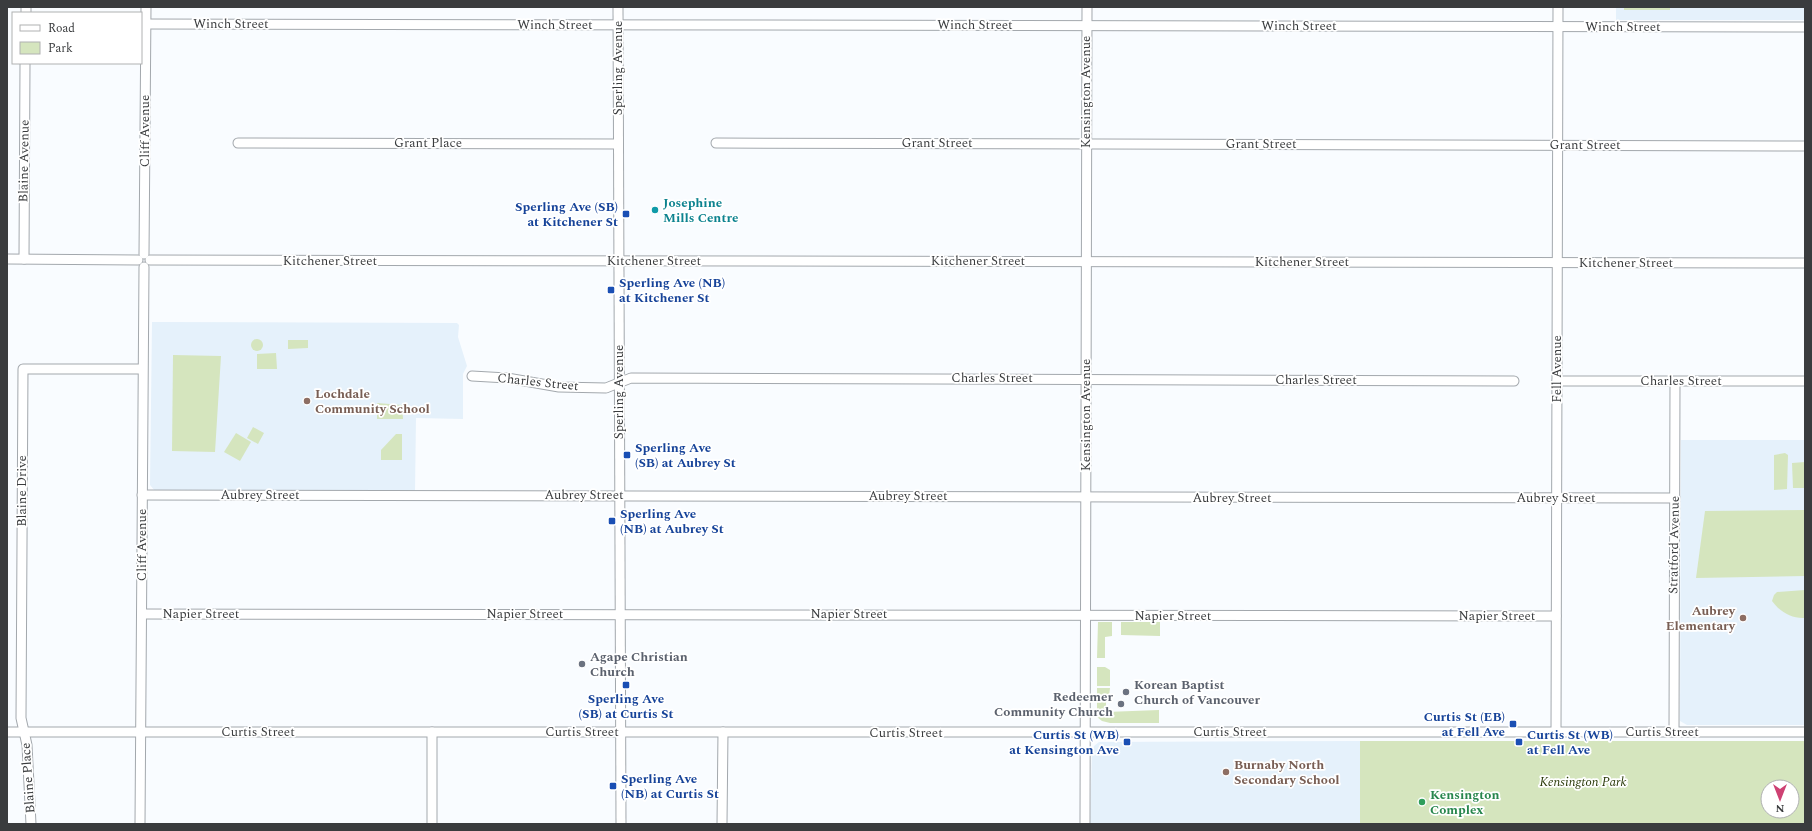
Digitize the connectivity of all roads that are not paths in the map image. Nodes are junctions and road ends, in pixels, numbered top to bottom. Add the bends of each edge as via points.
1 (146, 7) edge
2 (618, 7) edge
3 (1087, 7) edge
4 (1558, 7) edge
5 (145, 24) junction
6 (618, 25) junction
7 (1086, 26) junction
8 (1559, 27) junction
9 (1805, 27) edge
10 (25, 64) edge
11 (238, 143) dead end
12 (716, 143) dead end
13 (618, 144) junction
14 (1086, 144) junction
15 (1558, 145) junction
16 (1805, 146) edge
17 (7, 259) edge
18 (24, 259) junction
19 (144, 260) junction
20 (619, 261) junction
21 (1086, 261) junction
22 (1558, 263) junction
23 (1805, 263) edge
24 (142, 369) junction
25 (472, 376) dead end
26 (1087, 379) junction
27 (1514, 380) dead end
28 (1558, 380) junction
29 (1675, 382) junction
30 (1805, 382) edge
31 (619, 383) junction
32 (142, 495) junction
33 (618, 495) junction
34 (1086, 497) junction
35 (1675, 498) junction
36 (1557, 499) junction
37 (142, 614) junction
38 (619, 614) junction
39 (1086, 616) junction
40 (1556, 616) junction
41 (7, 732) edge
42 (24, 732) junction
43 (141, 732) junction
44 (432, 732) junction
45 (620, 732) junction
46 (723, 732) junction
47 (1086, 732) junction
48 (1556, 732) junction
49 (1674, 732) junction
50 (1805, 732) edge
51 (31, 824) edge
52 (140, 824) edge
53 (432, 824) edge
54 (621, 824) edge
55 (722, 824) edge
56 (1085, 824) edge

1 - 5 street, Cliff Avenue
2 - 6 street, Sperling Avenue
3 - 7 street, Kensington Avenue
4 - 8 street, Fell Avenue
5 - 6 street, Winch Street
5 - 19 street, Cliff Avenue
6 - 7 street, Winch Street
6 - 13 street, Sperling Avenue
7 - 8 street, Winch Street
7 - 14 street, Kensington Avenue
8 - 9 street, Winch Street
8 - 15 street, Fell Avenue
10 - 18 street, Blaine Avenue
11 - 13 street, Grant Place
12 - 14 street, Grant Street
13 - 20 street, Sperling Avenue
14 - 15 street, Grant Street
14 - 21 street, Kensington Avenue
15 - 16 street, Grant Street
15 - 22 street, Fell Avenue
17 - 18 street, Kitchener Street
18 - 19 street, Kitchener Street
19 - 20 street, Kitchener Street
19 - 24 street, Cliff Avenue
20 - 21 street, Kitchener Street
20 - 31 street, Sperling Avenue
21 - 22 street, Kitchener Street
21 - 26 street, Kensington Avenue
22 - 23 street, Kitchener Street
22 - 28 street, Fell Avenue
24 - 32 street, Cliff Avenue
24 - 42 street, Blaine Drive via 23,369 21,718
25 - 31 street, Charles Street via 507,378 559,387 606,388
26 - 27 street, Charles Street
26 - 31 street, Charles Street via 631,378
26 - 34 street, Kensington Avenue
28 - 29 street, Charles Street
28 - 36 street, Fell Avenue
29 - 30 street, Charles Street
29 - 35 street, Stratford Avenue
31 - 33 street, Sperling Avenue
32 - 33 street, Aubrey Street
32 - 37 street, Cliff Avenue
33 - 34 street, Aubrey Street
33 - 38 street, Sperling Avenue
34 - 36 street, Aubrey Street
34 - 39 street, Kensington Avenue
35 - 36 street, Aubrey Street
35 - 49 street, Stratford Avenue
36 - 40 street, Fell Avenue
37 - 38 street, Napier Street
37 - 43 street, Cliff Avenue
38 - 39 street, Napier Street
38 - 45 street, Sperling Avenue
39 - 40 street, Napier Street
39 - 47 street, Kensington Avenue
40 - 48 street, Fell Avenue
41 - 42 street, Curtis Street
42 - 43 street, Curtis Street
42 - 51 street, Blaine Place via 27,744
43 - 44 street, Curtis Street
43 - 52 street, Cliff Avenue
44 - 45 street, Curtis Street
44 - 53 street
45 - 46 street, Curtis Street
45 - 54 street, Sperling Avenue
46 - 47 street, Curtis Street
46 - 55 street
47 - 48 street, Curtis Street
47 - 56 street, Kensington Avenue
48 - 49 street, Curtis Street
49 - 50 street, Curtis Street

